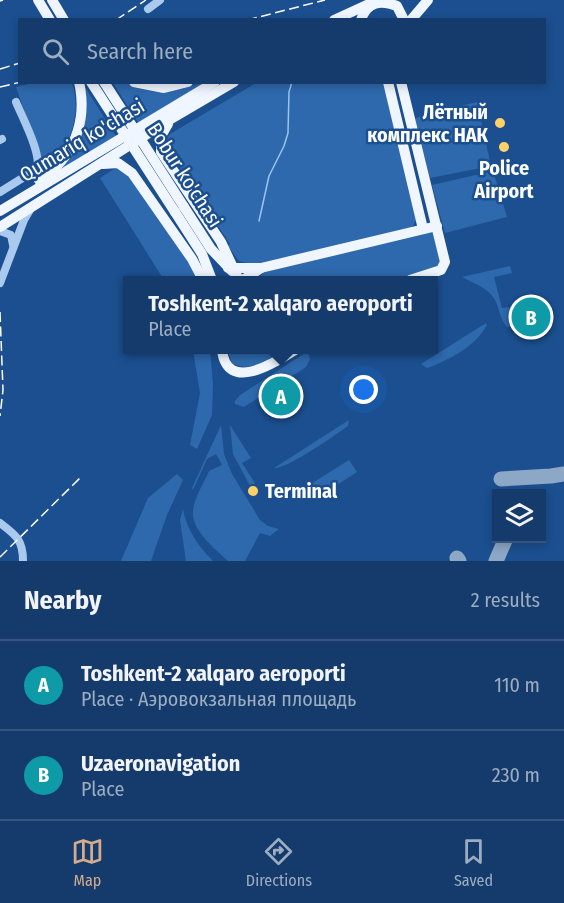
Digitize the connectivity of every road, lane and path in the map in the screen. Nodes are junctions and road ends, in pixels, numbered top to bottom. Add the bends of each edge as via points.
1 (38, 0) edge
2 (52, 0) edge
3 (160, 0) edge
4 (376, 0) edge
5 (429, 0) edge
6 (148, 9) dead end
7 (49, 18) edge
8 (63, 18) edge
9 (338, 18) edge
10 (362, 18) edge
11 (403, 18) edge
12 (413, 18) edge
13 (79, 84) edge
14 (92, 84) edge
15 (105, 84) edge
16 (144, 84) edge
17 (180, 84) edge
18 (212, 84) edge
19 (231, 84) edge
20 (388, 84) edge
21 (402, 84) edge
22 (16, 102) dead end
23 (171, 119) junction
24 (412, 125) junction
25 (399, 128) junction
26 (163, 157) junction
27 (98, 166) junction
28 (135, 176) junction
29 (0, 192) edge
30 (0, 204) edge
31 (31, 208) junction
32 (179, 210) junction
33 (0, 212) edge
34 (437, 226) junction
35 (0, 229) edge
36 (423, 229) junction
37 (13, 246) junction
38 (237, 275) edge
39 (201, 276) edge
40 (210, 276) edge
41 (422, 276) edge
42 (0, 283) edge
43 (223, 354) edge
44 (281, 354) edge
45 (288, 354) edge
46 (272, 364) junction
47 (0, 523) edge
48 (22, 561) edge

1 - 7 main road
2 - 8 main road
3 - 6 street
4 - 9 main road
4 - 10 main road
4 - 11 main road via 394,4
5 - 12 main road
13 - 30 main road via 81,119 69,151 52,171
14 - 32 main road, Bobur ko'chasi, bridge
15 - 32 main road, Bobur ko'chasi, bridge
16 - 17 main road via 164,88
18 - 33 main road, Qumariq ko'chasi
19 - 23 main road, Qumariq ko'chasi
20 - 25 main road
21 - 24 main road
22 - 29 street via 38,167
23 - 26 main road via 161,136
23 - 27 main road, Qumariq ko'chasi
24 - 25 main road
24 - 34 main road
25 - 36 main road
26 - 28 main road via 153,154 143,158 134,168
26 - 38 main road via 221,242
27 - 28 main road via 118,163
27 - 31 main road, Qumariq ko'chasi
28 - 39 main road
31 - 35 main road, Qumariq ko'chasi
31 - 37 street
32 - 38 main road, Bobur ko'chasi
32 - 40 main road, Bobur ko'chasi
34 - 36 main road
34 - 41 main road via 444,266
35 - 37 street via 11,235
36 - 38 main road
37 - 42 street
43 - 46 main road via 227,364 239,371 254,372
44 - 46 main road
45 - 46 main road
47 - 48 street via 21,543

